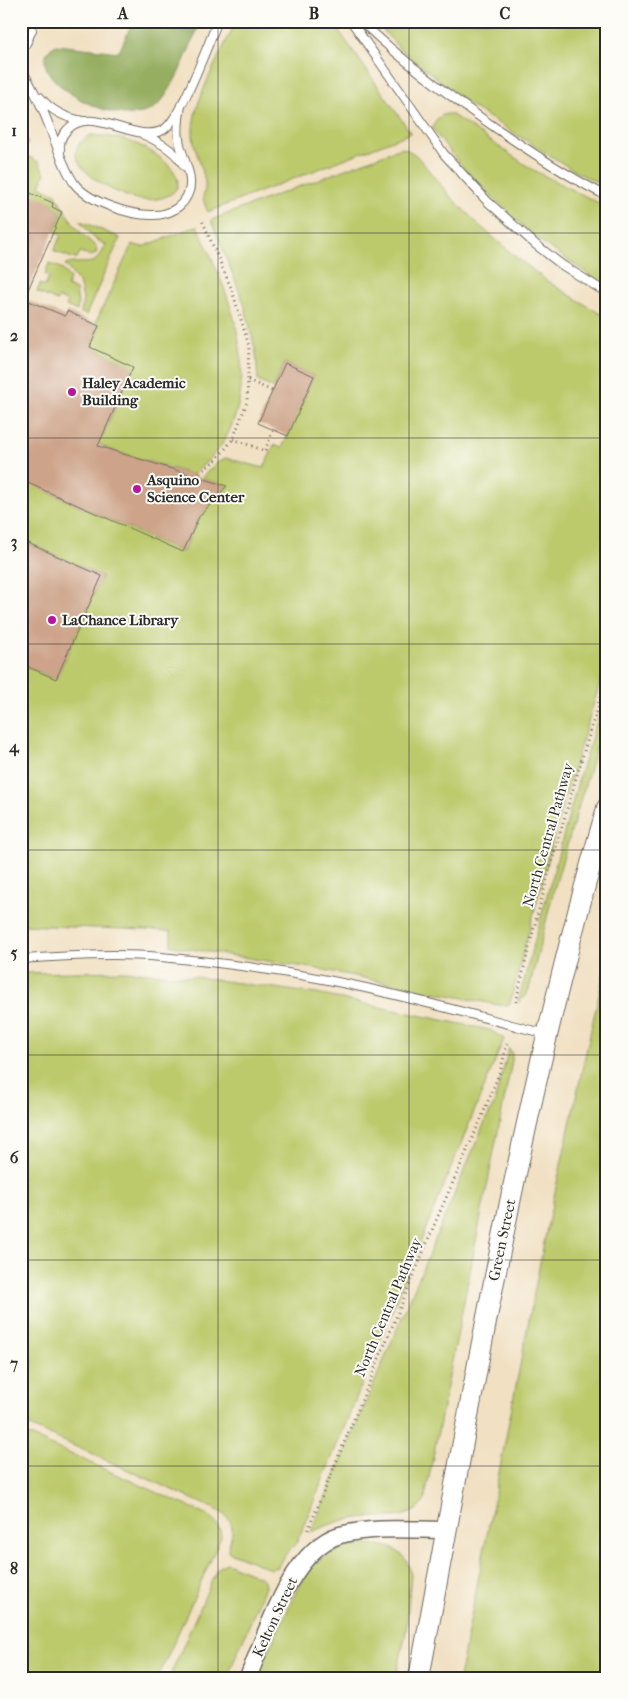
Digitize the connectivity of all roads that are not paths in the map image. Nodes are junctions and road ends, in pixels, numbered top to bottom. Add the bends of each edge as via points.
1 (218, 21) edge
2 (350, 21) edge
3 (361, 21) edge
4 (32, 30) dead end
5 (21, 55) edge
6 (21, 69) edge
7 (34, 90) junction
8 (181, 105) junction
9 (82, 121) junction
10 (135, 132) junction
11 (61, 158) junction
12 (189, 176) junction
13 (607, 196) edge
14 (607, 293) edge
15 (607, 808) edge
16 (21, 959) edge
17 (546, 1034) junction
18 (447, 1530) junction
19 (248, 1678) edge
20 (420, 1678) edge

1 - 8 lane
2 - 14 lane via 444,154 487,201 535,244
3 - 13 lane via 406,62 477,116 548,163
4 - 5 lane
6 - 7 lane
7 - 9 lane via 45,104 57,112
7 - 11 lane
8 - 10 lane via 170,124 162,130 150,134
8 - 12 lane via 179,140
9 - 10 lane via 101,122
9 - 11 lane via 65,132 59,148
10 - 12 lane via 161,143 182,162
11 - 12 lane via 75,184 94,199 121,211 144,215 164,213 183,204 190,190
15 - 17 street, Green Street
16 - 17 lane via 160,957 277,972 401,996
17 - 18 street, Green Street via 494,1275
18 - 19 street, Kelton Street via 366,1530 342,1534 321,1544 302,1562 284,1592
18 - 20 street, Green Street

